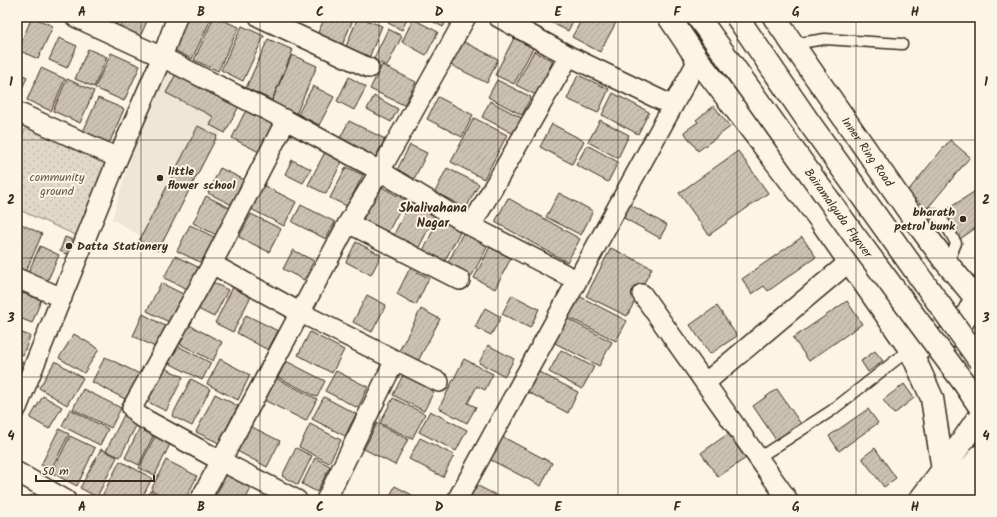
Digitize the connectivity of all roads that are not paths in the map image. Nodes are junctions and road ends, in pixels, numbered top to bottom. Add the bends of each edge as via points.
1 (75, 17) edge
2 (177, 17) edge
3 (259, 17) edge
4 (466, 17) edge
5 (498, 17) edge
6 (669, 17) edge
7 (698, 17) edge
8 (737, 17) edge
9 (774, 17) edge
10 (793, 44) junction
11 (902, 44) dead end
12 (569, 56) junction
13 (162, 57) junction
14 (698, 60) junction
15 (369, 68) dead end
16 (673, 106) junction
17 (17, 112) edge
18 (286, 120) junction
19 (118, 158) junction
20 (380, 171) junction
21 (348, 223) junction
22 (471, 226) junction
23 (849, 262) junction
24 (212, 264) junction
25 (17, 278) edge
26 (460, 280) dead end
27 (576, 280) junction
28 (642, 294) dead end
29 (977, 297) edge
30 (62, 298) junction
31 (301, 313) junction
32 (908, 347) junction
33 (395, 360) junction
34 (980, 361) edge
35 (438, 382) dead end
36 (705, 383) junction
37 (980, 407) edge
38 (17, 408) edge
39 (980, 415) edge
40 (980, 456) edge
41 (758, 458) junction
42 (221, 461) junction
43 (943, 470) junction
44 (17, 472) edge
45 (964, 478) junction
46 (980, 498) edge
47 (66, 500) edge
48 (200, 500) edge
49 (297, 500) edge
50 (326, 500) edge
51 (457, 500) edge
52 (788, 500) edge
53 (920, 500) edge
54 (944, 500) edge

1 - 13 street
2 - 13 street
3 - 15 street
4 - 20 street
5 - 12 street
6 - 14 main road
7 - 37 main road, Bairamalguda Flyover, bridge
8 - 34 main road, bridge via 808,121
9 - 10 main road, Inner Ring Road
10 - 11 lane via 825,39
10 - 29 main road, Inner Ring Road via 914,219 945,261
12 - 16 street
12 - 22 street
13 - 18 street
13 - 19 street
14 - 16 street
14 - 23 main road via 819,218
16 - 27 street
17 - 19 street
18 - 20 street
18 - 24 street
19 - 30 street
20 - 21 street
20 - 22 street
21 - 26 street
21 - 31 street
22 - 27 street
23 - 32 main road
23 - 36 street
24 - 31 street
24 - 42 street via 132,408 139,416
25 - 30 street
27 - 51 street
28 - 36 street
29 - 32 main road via 964,321 942,341 928,346
30 - 38 street
31 - 33 street
31 - 42 street
32 - 41 lane via 831,411
32 - 43 main road via 932,398
33 - 35 street
33 - 50 street
36 - 41 street
39 - 43 main road
40 - 45 main road
41 - 52 street
42 - 48 street
42 - 49 street
43 - 53 main road
44 - 47 street
45 - 46 main road
45 - 54 main road

